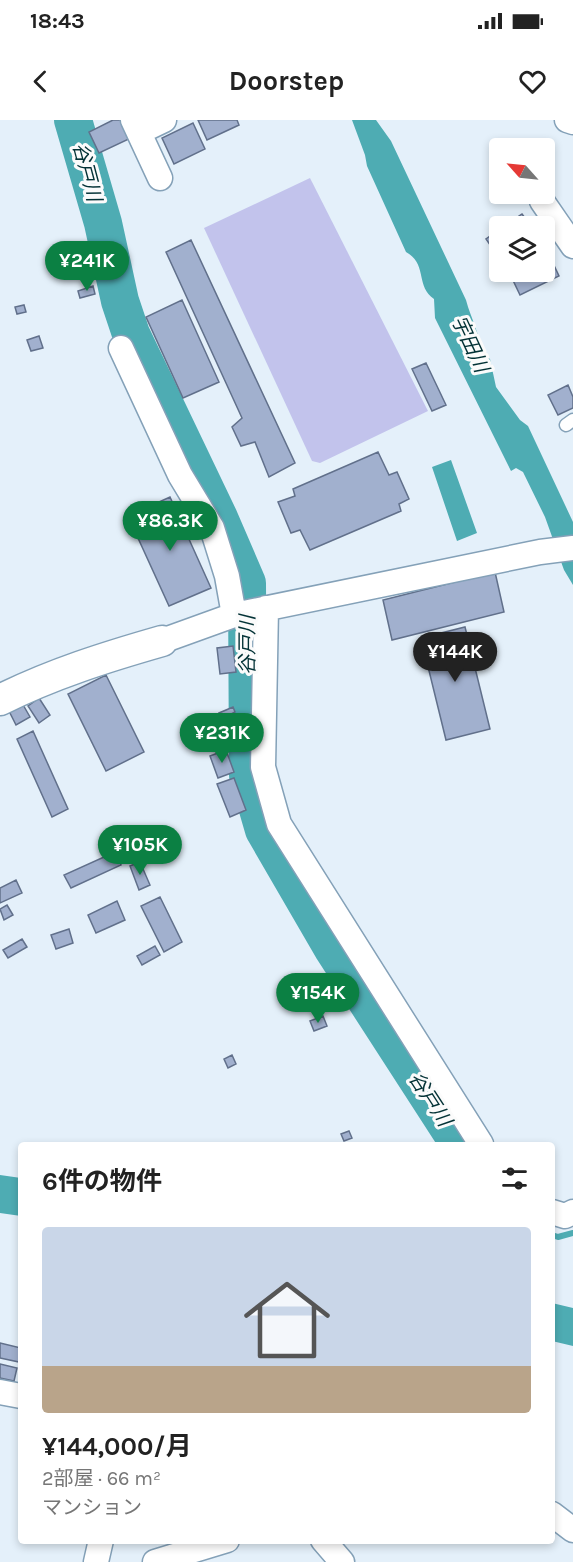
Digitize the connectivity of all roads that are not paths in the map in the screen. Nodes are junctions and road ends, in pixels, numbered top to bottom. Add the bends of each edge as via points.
1 (164, 120) edge
2 (567, 120) edge
3 (573, 122) edge
4 (136, 126) edge
5 (160, 178) dead end
6 (544, 204) edge
7 (573, 246) edge
8 (121, 348) dead end
9 (573, 548) edge
10 (252, 611) junction
11 (162, 641) joint
12 (0, 700) edge
13 (480, 1142) edge
14 (573, 1212) edge
15 (555, 1213) edge
16 (0, 1392) edge
17 (18, 1395) edge
18 (555, 1516) edge
19 (573, 1530) edge
20 (100, 1544) edge
21 (214, 1544) edge
22 (326, 1544) edge
23 (96, 1562) edge
24 (155, 1562) edge
25 (342, 1562) edge

1 - 4 street
2 - 3 street
4 - 5 street
6 - 7 street
8 - 10 street via 180,475 212,528 227,576
9 - 10 street
10 - 11 street
10 - 13 street via 263,767 279,824
11 - 12 street via 96,660
14 - 15 street via 565,1216
16 - 17 street
18 - 19 street
20 - 23 street
21 - 24 street
22 - 25 street

